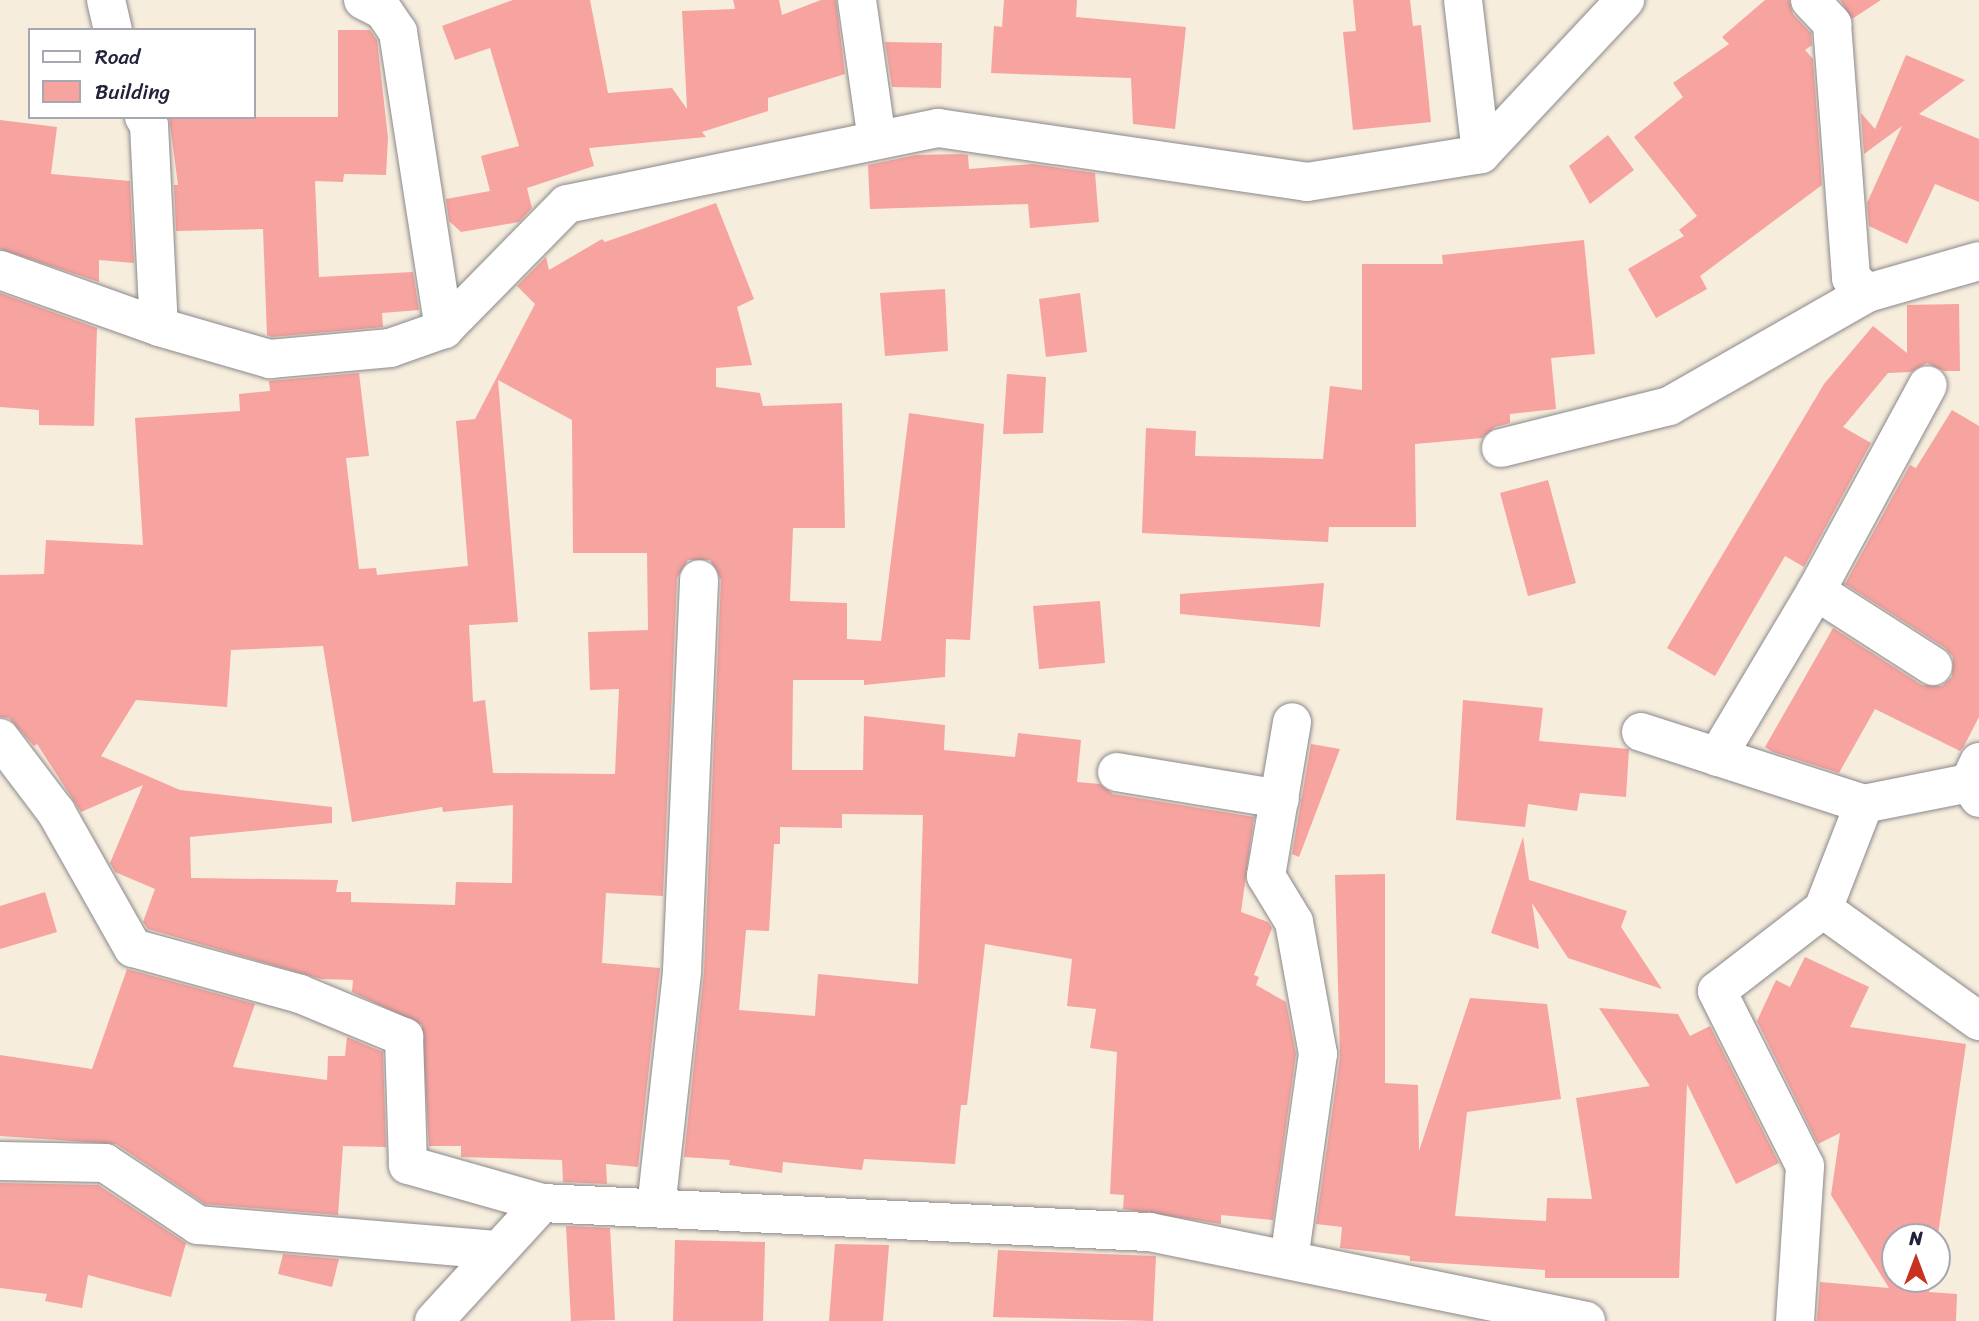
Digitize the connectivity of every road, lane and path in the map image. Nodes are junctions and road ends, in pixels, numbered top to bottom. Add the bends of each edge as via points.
1 (106, 0) edge
2 (363, 0) edge
3 (857, 0) edge
4 (1463, 0) edge
5 (1625, 0) edge
6 (1810, 0) edge
7 (113, 28) edge
8 (145, 119) edge
9 (877, 141) junction
10 (1481, 154) junction
11 (1979, 261) edge
12 (0, 270) edge
13 (1867, 293) junction
14 (159, 327) junction
15 (444, 329) junction
16 (1928, 384) dead end
17 (1502, 448) dead end
18 (699, 579) dead end
19 (1816, 591) junction
20 (1933, 666) dead end
21 (1292, 722) dead end
22 (1641, 732) dead end
23 (0, 738) edge
24 (1717, 757) junction
25 (1117, 772) dead end
26 (1976, 781) edge
27 (1280, 799) junction
28 (1864, 804) junction
29 (1822, 909) junction
30 (1979, 1021) edge
31 (0, 1161) edge
32 (542, 1203) junction
33 (656, 1208) junction
34 (498, 1251) junction
35 (1289, 1260) junction
36 (434, 1321) edge
37 (1586, 1321) edge
38 (1795, 1321) edge

1 - 7 street
2 - 15 street via 383,10 398,32
3 - 9 street
4 - 10 street
5 - 10 street
6 - 13 street via 1832,24 1851,278
8 - 14 street
9 - 10 street via 938,128 1307,182
9 - 15 street via 568,204
11 - 13 street
12 - 14 street
13 - 17 street via 1669,406
14 - 15 street via 270,359 390,348
16 - 19 street
18 - 33 street via 682,971
19 - 20 street
19 - 24 street
21 - 27 street
22 - 24 street
23 - 32 street via 56,812 133,948 300,994 404,1037 408,1165
24 - 28 street
25 - 27 street
26 - 28 street
27 - 35 street via 1266,876 1294,922 1318,1054
28 - 29 street
29 - 30 street
29 - 38 street via 1717,990 1805,1166
31 - 34 street via 105,1163 198,1225
32 - 33 street
32 - 34 street
33 - 35 street via 1149,1232
34 - 36 street
35 - 37 street

